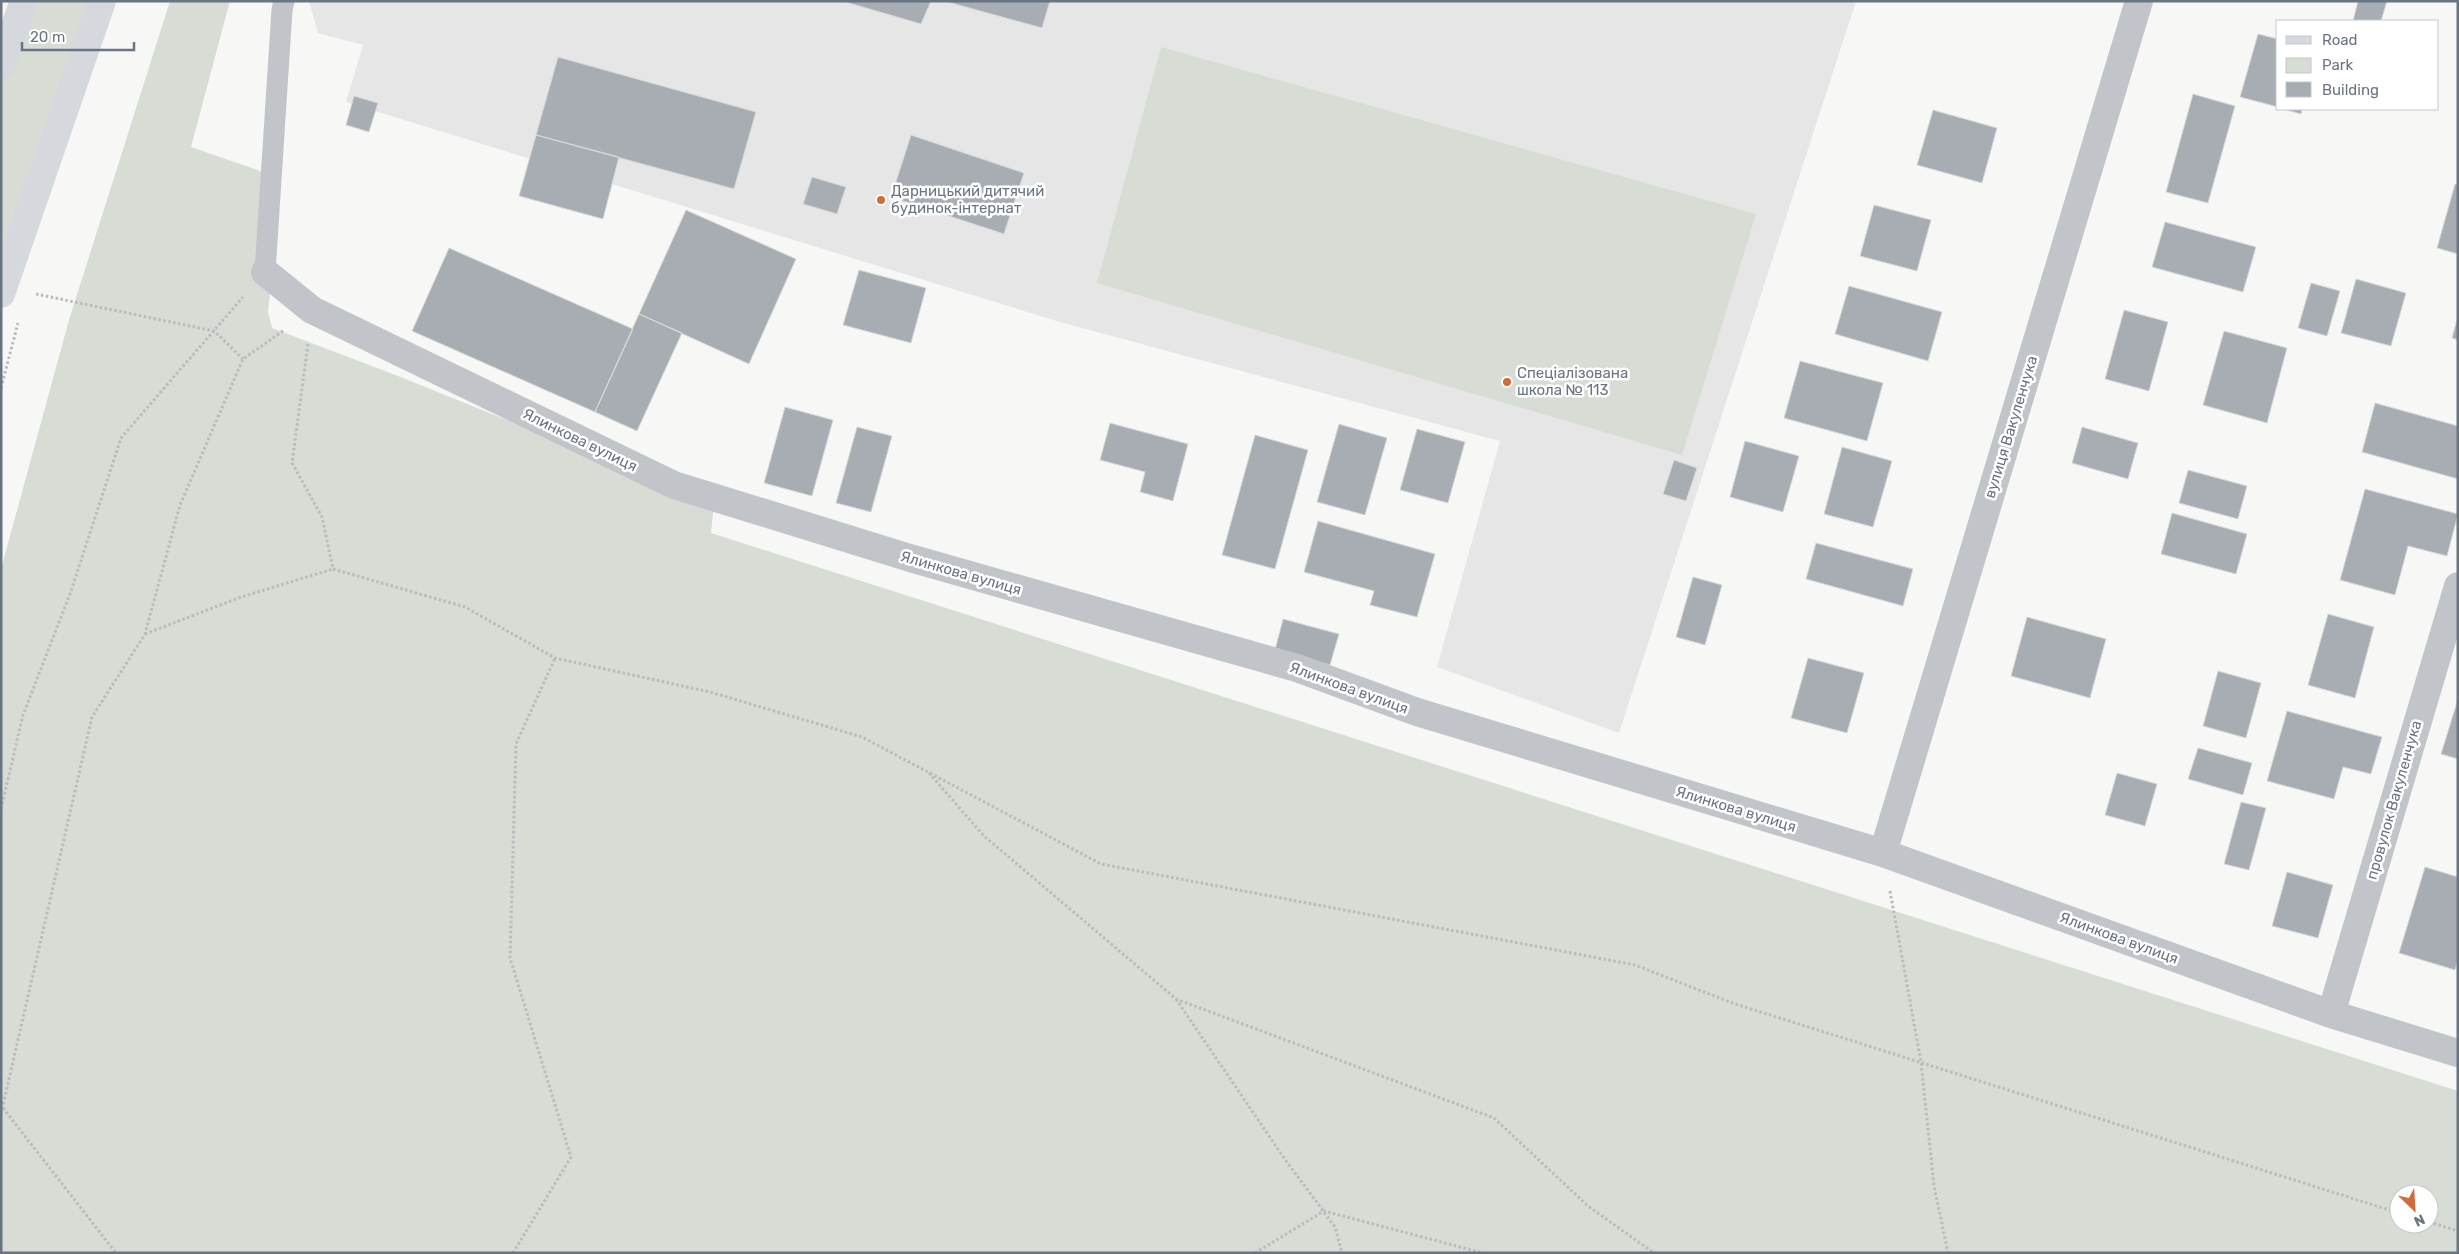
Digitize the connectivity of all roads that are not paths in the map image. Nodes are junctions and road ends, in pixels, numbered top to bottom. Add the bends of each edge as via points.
1 (24, 1) edge
2 (102, 1) edge
3 (284, 1) edge
4 (2139, 1) edge
5 (1, 66) edge
6 (265, 272) joint
7 (1, 294) edge
8 (2458, 586) edge
9 (1883, 853) junction
10 (2331, 1014) junction
11 (2458, 1053) edge

1 - 5 main road
2 - 7 main road
3 - 6 lane
4 - 9 street, вулиця Вакуленчука
6 - 9 street, Ялинкова вулиця via 312,310 674,485 910,558 1297,668 1417,712
8 - 10 street, провулок Вакуленчука
9 - 10 street, Ялинкова вулиця
10 - 11 street, Ялинкова вулиця

